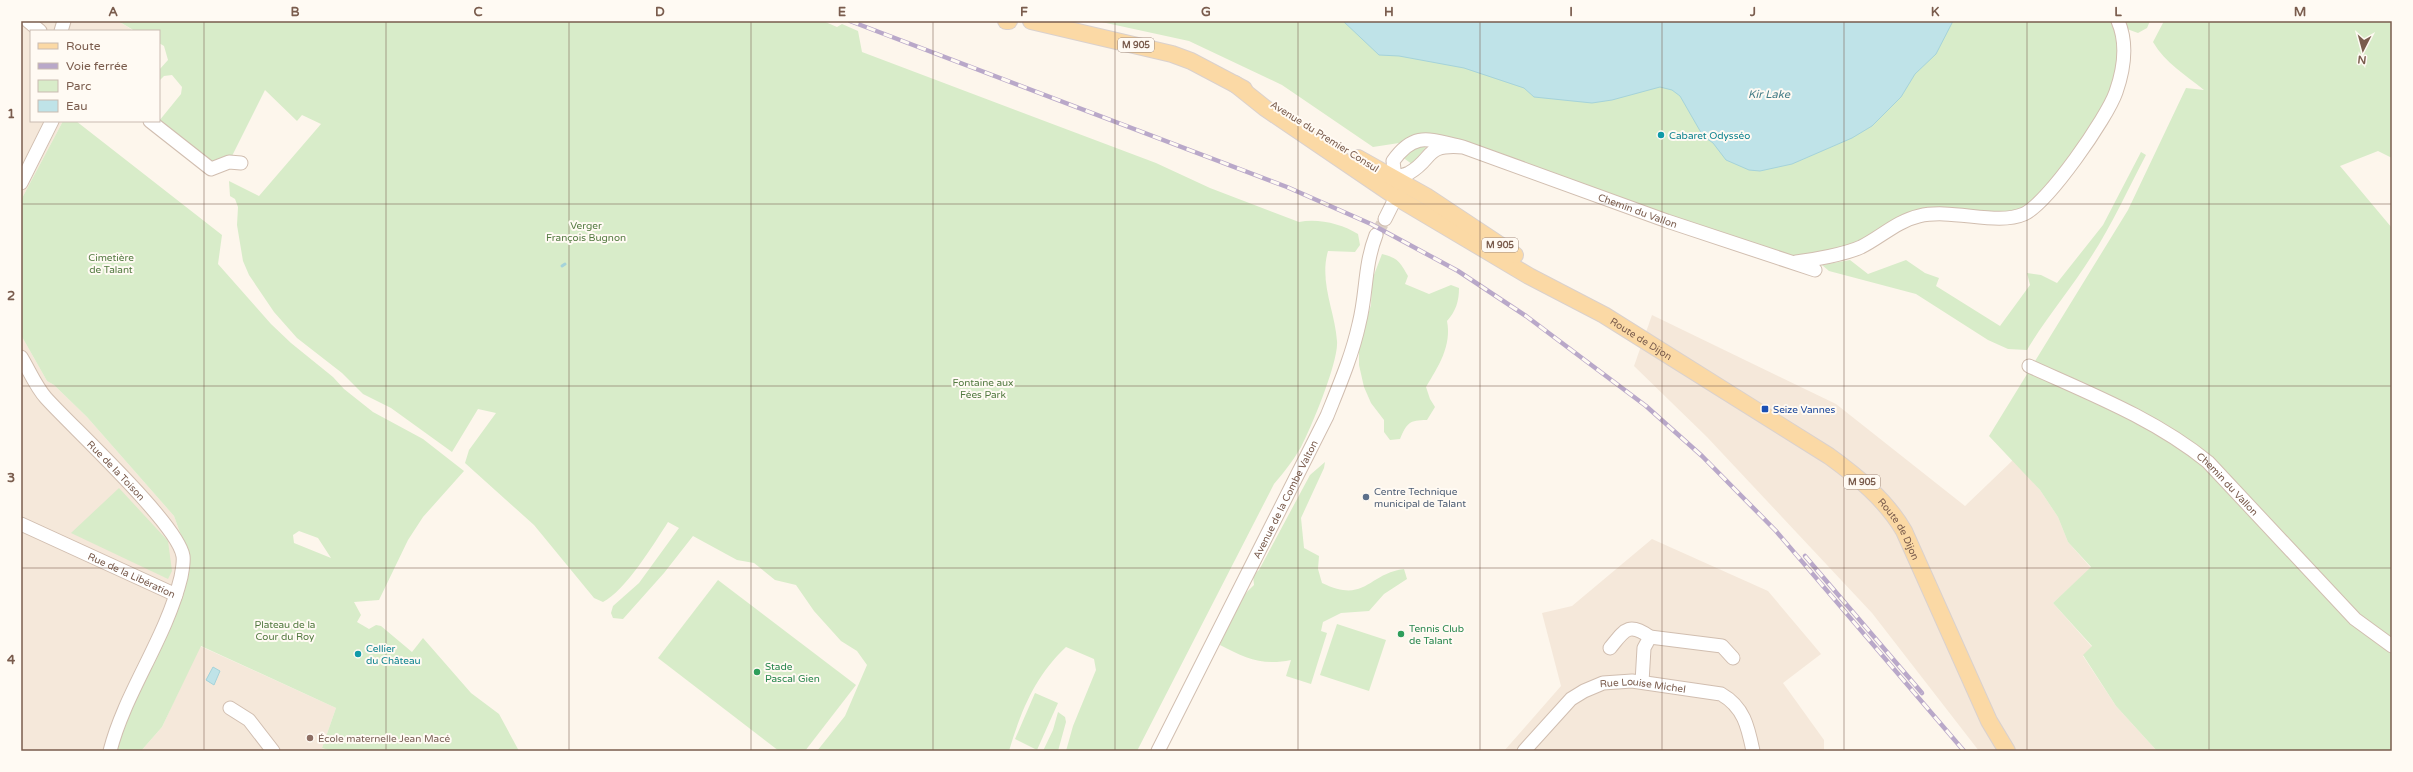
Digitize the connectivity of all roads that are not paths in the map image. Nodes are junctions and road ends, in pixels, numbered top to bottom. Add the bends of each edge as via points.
1 (28, 21) edge
2 (1031, 21) edge
3 (2118, 21) edge
4 (39, 30) edge
5 (1235, 84) junction
6 (52, 122) edge
7 (151, 122) edge
8 (1463, 147) junction
9 (241, 163) dead end
10 (1353, 166) junction
11 (1394, 178) junction
12 (21, 183) edge
13 (1396, 196) junction
14 (1385, 219) tunnel mouth
15 (1376, 234) tunnel mouth
16 (1515, 256) junction
17 (1794, 262) junction
18 (1815, 270) dead end
19 (1604, 315) junction
20 (21, 357) edge
21 (2029, 366) dead end
22 (21, 524) edge
23 (176, 595) junction
24 (1650, 637) junction
25 (2392, 646) edge
26 (1610, 648) dead end
27 (1733, 658) dead end
28 (1642, 682) junction
29 (230, 708) dead end
30 (110, 751) edge
31 (273, 751) edge
32 (1158, 751) edge
33 (1524, 751) edge
34 (1753, 751) edge
35 (2007, 751) edge

1 - 4 street
2 - 5 main road, Avenue du Premier Consul / M 905 via 1172,54
3 - 17 street via 2124,41 2124,54 2115,94 2070,166 2037,206 2025,214 2009,219 1974,215 1920,216 1900,222 1860,247
5 - 10 main road, Avenue du Premier Consul / M 905 via 1266,108
5 - 11 main road, Avenue du Premier Consul / M 905 via 1284,109 1370,166
6 - 12 street
7 - 9 street via 211,169 229,162
8 - 11 street, Chemin du Vallon via 1439,147 1432,150 1409,173
8 - 11 street, Chemin du Vallon via 1422,139 1412,141 1393,161
8 - 17 street, Chemin du Vallon via 1667,221
10 - 11 main road, Avenue du Premier Consul / M 905 via 1380,178
10 - 13 main road, Avenue du Premier Consul / M 905
11 - 13 main road
11 - 16 main road, Route de Dijon / M 905 via 1426,196
13 - 14 street
13 - 16 main road, Route de Dijon / M 905 via 1406,197 1421,204
13 - 19 main road, Route de Dijon / M 905 via 1529,276
15 - 32 street, Avenue de la Combe Valton via 1364,276 1360,323 1346,370 1332,403
16 - 19 main road, Route de Dijon / M 905 via 1587,300
17 - 18 street, Chemin du Vallon
19 - 35 main road, Route de Dijon / M 905 via 1829,456 1877,496 1904,531 1986,714
20 - 23 street, Rue de la Toison via 45,397 107,460 167,528 183,555
21 - 25 street, Chemin du Vallon via 2114,404 2182,441 2208,462 2355,619
22 - 23 street, Rue de la Libération
23 - 30 street, Rue de la Libération via 157,645 118,726
24 - 26 street via 1641,630 1631,628 1625,630
24 - 27 street via 1722,646
24 - 28 street via 1644,648
28 - 33 street, Rue Louise Michel via 1612,681 1584,691 1567,703
28 - 34 street, Rue Louise Michel via 1715,693 1728,698 1743,715
29 - 31 street via 249,720

